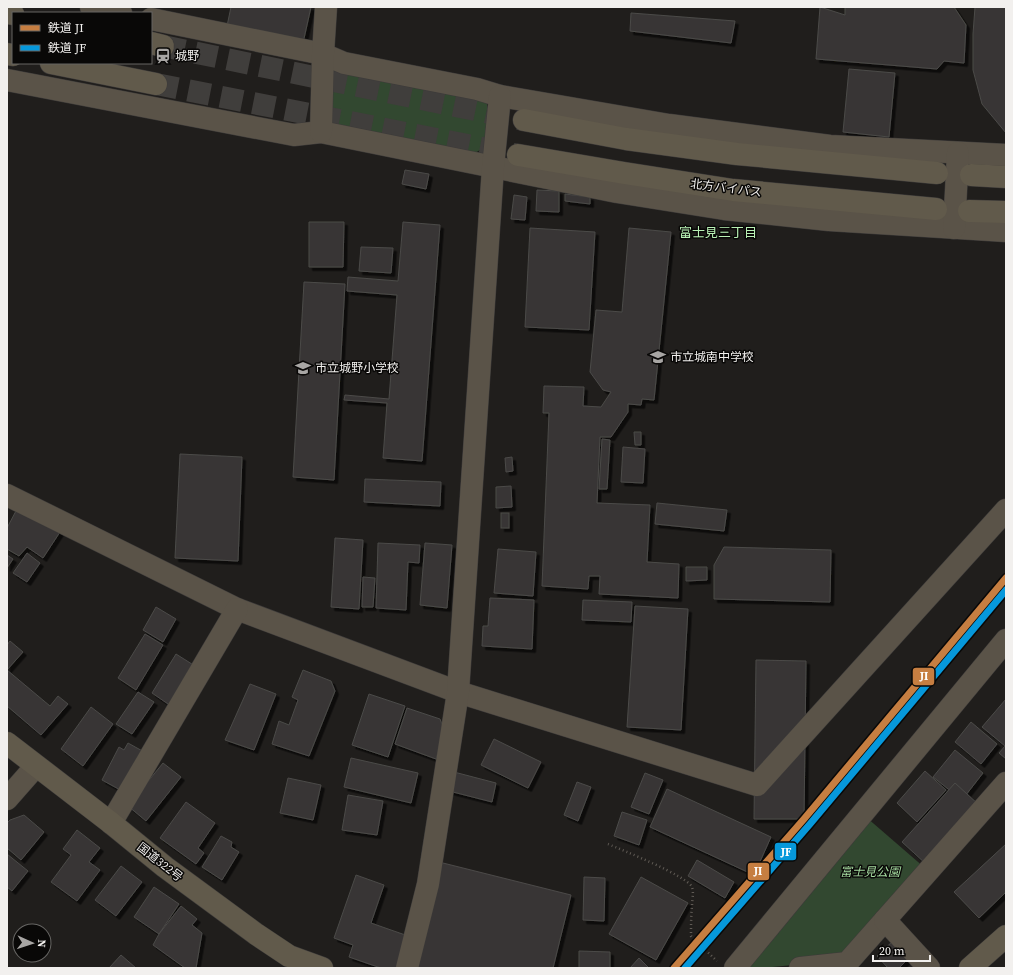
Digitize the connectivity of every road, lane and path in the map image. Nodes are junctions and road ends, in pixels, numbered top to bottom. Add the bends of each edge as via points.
1 (91, 7) edge
2 (326, 7) edge
3 (116, 12) edge
4 (152, 19) edge
5 (323, 54) junction
6 (56, 64) edge
7 (7, 80) edge
8 (156, 84) tunnel mouth
9 (500, 96) junction
10 (524, 120) tunnel mouth
11 (321, 132) junction
12 (958, 152) junction
13 (518, 155) tunnel mouth
14 (1006, 155) edge
15 (493, 167) junction
16 (937, 173) dead end
17 (971, 175) dead end
18 (1006, 177) edge
19 (936, 209) dead end
20 (969, 211) dead end
21 (1006, 212) edge
22 (954, 228) junction
23 (1006, 230) edge
24 (7, 495) edge
25 (1006, 510) edge
26 (237, 609) junction
27 (1006, 640) edge
28 (458, 692) junction
29 (7, 743) edge
30 (36, 766) junction
31 (1006, 783) edge
32 (7, 799) edge
33 (111, 823) junction
34 (608, 844) dead end
35 (885, 920) junction
36 (1006, 936) edge
37 (729, 966) edge
38 (322, 968) edge
39 (407, 968) edge
40 (800, 968) edge
41 (929, 968) edge
42 (970, 968) edge

1 - 3 street
2 - 5 street
4 - 5 street
5 - 9 street via 344,63 477,89
5 - 11 street
6 - 8 highway
7 - 11 street via 294,135
9 - 12 street via 669,125 822,145
9 - 15 street
10 - 16 highway via 626,139 736,154
11 - 15 street
12 - 14 street
12 - 22 street
13 - 19 highway, 北方バイパス via 733,190
15 - 22 street via 617,192 724,209 829,220
15 - 28 street
17 - 18 highway
20 - 21 highway
22 - 23 street
24 - 26 street
25 - 28 street via 757,785
26 - 28 street
26 - 33 street
27 - 37 street
28 - 39 street via 428,884
29 - 30 highway, 国道322号
30 - 32 street
30 - 33 highway, 国道322号
31 - 35 street
33 - 38 highway, 国道322号 via 165,867 256,934 290,956
34 - 37 path via 650,861 692,886 691,936 714,958
35 - 40 street via 848,963
35 - 41 street
36 - 42 highway

